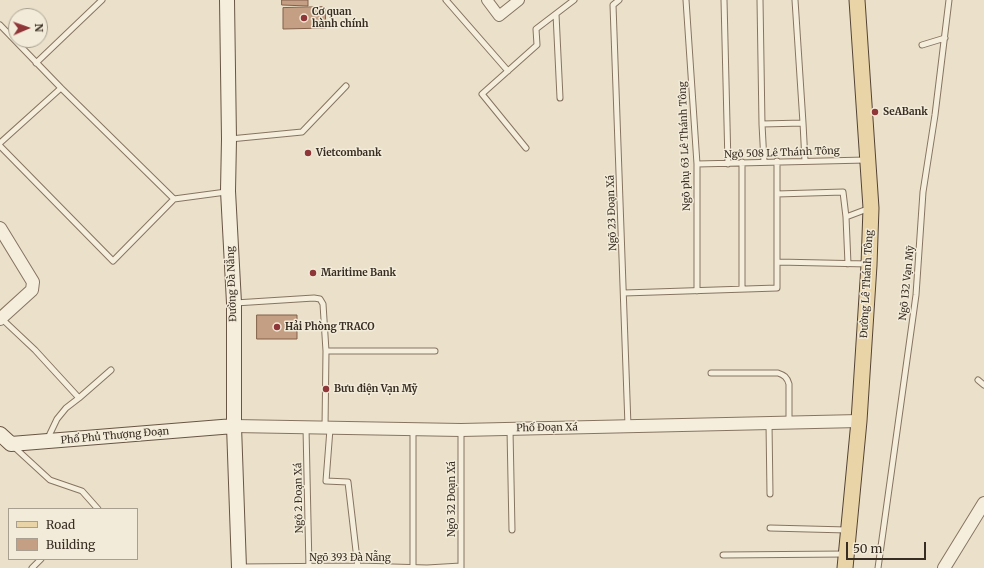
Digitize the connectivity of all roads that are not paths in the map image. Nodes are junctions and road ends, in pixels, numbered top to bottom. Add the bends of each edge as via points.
1 (102, 0) edge
2 (227, 0) edge
3 (446, 0) edge
4 (487, 0) edge
5 (519, 0) edge
6 (574, 0) edge
7 (609, 0) edge
8 (620, 0) edge
9 (686, 0) edge
10 (724, 0) edge
11 (760, 0) edge
12 (795, 0) edge
13 (857, 0) edge
14 (949, 0) edge
15 (614, 6) junction
16 (556, 14) junction
17 (0, 25) edge
18 (945, 38) junction
19 (922, 45) dead end
20 (36, 63) junction
21 (508, 71) junction
22 (346, 86) dead end
23 (61, 88) junction
24 (560, 98) dead end
25 (803, 122) junction
26 (762, 124) junction
27 (229, 139) junction
28 (0, 144) edge
29 (526, 148) dead end
30 (867, 160) junction
31 (805, 161) junction
32 (742, 162) junction
33 (764, 162) junction
34 (777, 162) junction
35 (697, 164) junction
36 (728, 164) junction
37 (228, 191) junction
38 (777, 194) junction
39 (174, 199) junction
40 (871, 208) junction
41 (846, 217) junction
42 (0, 228) edge
43 (778, 262) junction
44 (848, 264) junction
45 (869, 264) junction
46 (742, 289) junction
47 (697, 291) junction
48 (624, 293) junction
49 (234, 303) junction
50 (0, 318) edge
51 (326, 351) junction
52 (435, 351) dead end
53 (111, 370) dead end
54 (712, 373) dead end
55 (978, 380) dead end
56 (984, 385) edge
57 (79, 398) junction
58 (859, 421) junction
59 (789, 423) junction
60 (769, 424) junction
61 (234, 426) junction
62 (628, 427) junction
63 (306, 428) junction
64 (328, 428) junction
65 (510, 429) junction
66 (413, 430) junction
67 (460, 430) junction
68 (3, 437) edge
69 (47, 441) junction
70 (770, 494) dead end
71 (984, 503) edge
72 (95, 508) edge
73 (770, 528) dead end
74 (512, 530) dead end
75 (848, 530) junction
76 (723, 554) dead end
77 (40, 560) edge
78 (845, 561) edge
79 (358, 567) edge
80 (461, 567) edge
81 (32, 568) edge
82 (239, 568) edge
83 (309, 568) edge
84 (413, 568) edge
85 (878, 568) edge
86 (944, 568) edge

1 - 20 lane
2 - 27 main road, Đường Đà Nẵng
3 - 21 lane
4 - 5 street via 499,16
6 - 16 lane
7 - 15 lane
8 - 15 lane
9 - 35 lane, Ngõ phụ 63 Lê Thánh Tông
10 - 36 lane
11 - 26 lane
12 - 25 lane
13 - 30 main road, Đường Lê Thánh Tông
14 - 18 lane, Ngõ 132 Vạn Mỹ
15 - 48 lane, Ngõ 23 Đoạn Xá
16 - 21 lane via 536,29 537,45
16 - 24 lane
17 - 20 lane
18 - 19 lane
18 - 85 lane, Ngõ 132 Vạn Mỹ via 924,192 916,295
20 - 23 lane
21 - 29 lane via 482,94
22 - 27 lane via 302,132
23 - 28 lane
23 - 39 lane
25 - 26 lane
25 - 31 lane
26 - 33 lane
27 - 37 main road, Đường Đà Nẵng
28 - 39 lane via 113,261
30 - 31 lane, Ngõ 508 Lê Thánh Tông
30 - 40 main road, Đường Lê Thánh Tông
31 - 34 lane, Ngõ 508 Lê Thánh Tông
32 - 33 lane, Ngõ 508 Lê Thánh Tông
32 - 36 lane, Ngõ 508 Lê Thánh Tông
32 - 46 lane
33 - 34 lane, Ngõ 508 Lê Thánh Tông
34 - 38 lane
35 - 36 lane, Ngõ 508 Lê Thánh Tông
35 - 47 lane, Ngõ phụ 63 Lê Thánh Tông
37 - 39 lane
37 - 49 main road, Đường Đà Nẵng
38 - 41 lane via 843,192
38 - 43 lane
40 - 41 lane
40 - 45 main road, Đường Lê Thánh Tông
41 - 44 lane
42 - 50 street via 33,282 32,290
43 - 44 lane
43 - 46 lane via 777,288
44 - 45 lane
45 - 58 main road, Đường Lê Thánh Tông
46 - 47 lane
47 - 48 lane
48 - 62 lane, Ngõ 23 Đoạn Xá
49 - 51 lane via 320,299 323,304
49 - 61 main road, Đường Đà Nẵng
50 - 57 lane via 35,350
51 - 52 lane
51 - 64 lane
53 - 57 lane
54 - 59 lane via 783,374 789,384
55 - 56 lane
57 - 69 lane via 56,419
58 - 59 street, Phố Đoạn Xá
58 - 75 main road, Đường Lê Thánh Tông
59 - 60 street, Phố Đoạn Xá
60 - 62 street, Phố Đoạn Xá
60 - 70 lane
61 - 63 street, Phố Đoạn Xá
61 - 69 main road, Phố Phủ Thượng Đoạn
61 - 82 main road, Đường Đà Nẵng
62 - 65 street, Phố Đoạn Xá
63 - 64 street, Phố Đoạn Xá
63 - 83 lane, Ngõ 2 Đoạn Xá
64 - 66 street, Phố Đoạn Xá
64 - 79 lane via 326,481 348,482
65 - 67 street, Phố Đoạn Xá
65 - 74 lane
66 - 67 street, Phố Đoạn Xá
66 - 84 lane
67 - 80 lane, Ngõ 32 Đoạn Xá
68 - 69 main road, Phố Phủ Thượng Đoạn
68 - 72 lane via 50,480 82,491
71 - 86 street
73 - 75 lane
75 - 78 main road, Đường Lê Thánh Tông
76 - 78 lane
77 - 81 lane
79 - 83 lane, Ngõ 393 Đà Nẵng
79 - 84 lane, Ngõ 393 Đà Nẵng
80 - 84 lane, Ngõ 393 Đà Nẵng
82 - 83 lane, Ngõ 393 Đà Nẵng

